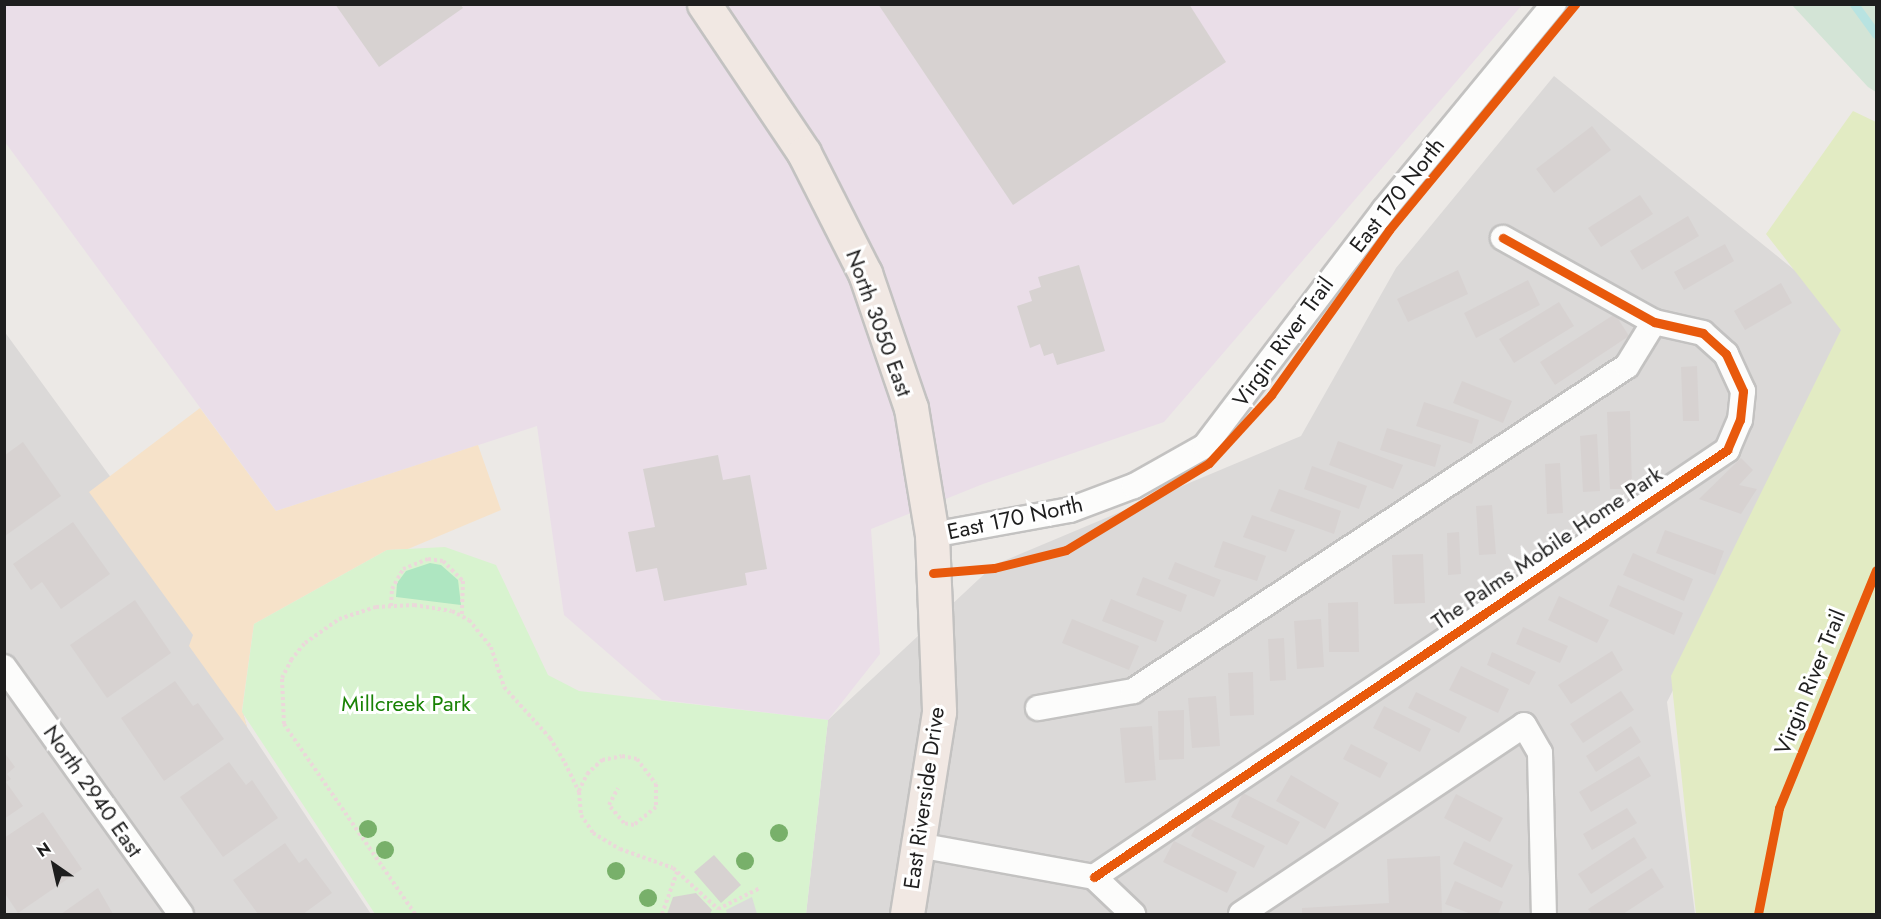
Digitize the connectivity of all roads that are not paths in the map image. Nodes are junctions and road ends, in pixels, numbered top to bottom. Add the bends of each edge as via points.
1 (704, 4) edge
2 (1554, 4) edge
3 (1503, 238) dead end
4 (1654, 322) junction
5 (932, 535) junction
6 (933, 573) joint
7 (4, 667) edge
8 (1038, 708) dead end
9 (918, 845) junction
10 (1094, 877) junction
11 (181, 915) edge
12 (907, 915) edge
13 (1133, 915) edge
14 (1241, 915) edge
15 (1544, 915) edge

1 - 5 main road, North 3050 East via 804,153 865,273 911,408
2 - 5 street, East 170 North via 1384,210 1205,446 1134,486 1070,510
3 - 4 street, The Palms Mobile Home Park
4 - 8 street via 1627,366 1134,691
4 - 10 street, The Palms Mobile Home Park via 1703,333 1726,354 1743,391 1740,420 1727,450
5 - 6 main road, North 3050 East
6 - 9 main road, East Riverside Drive via 939,712
7 - 11 street, North 2940 East
9 - 10 street
9 - 12 main road, East Riverside Drive
10 - 13 street
14 - 15 street via 1524,725 1540,753

